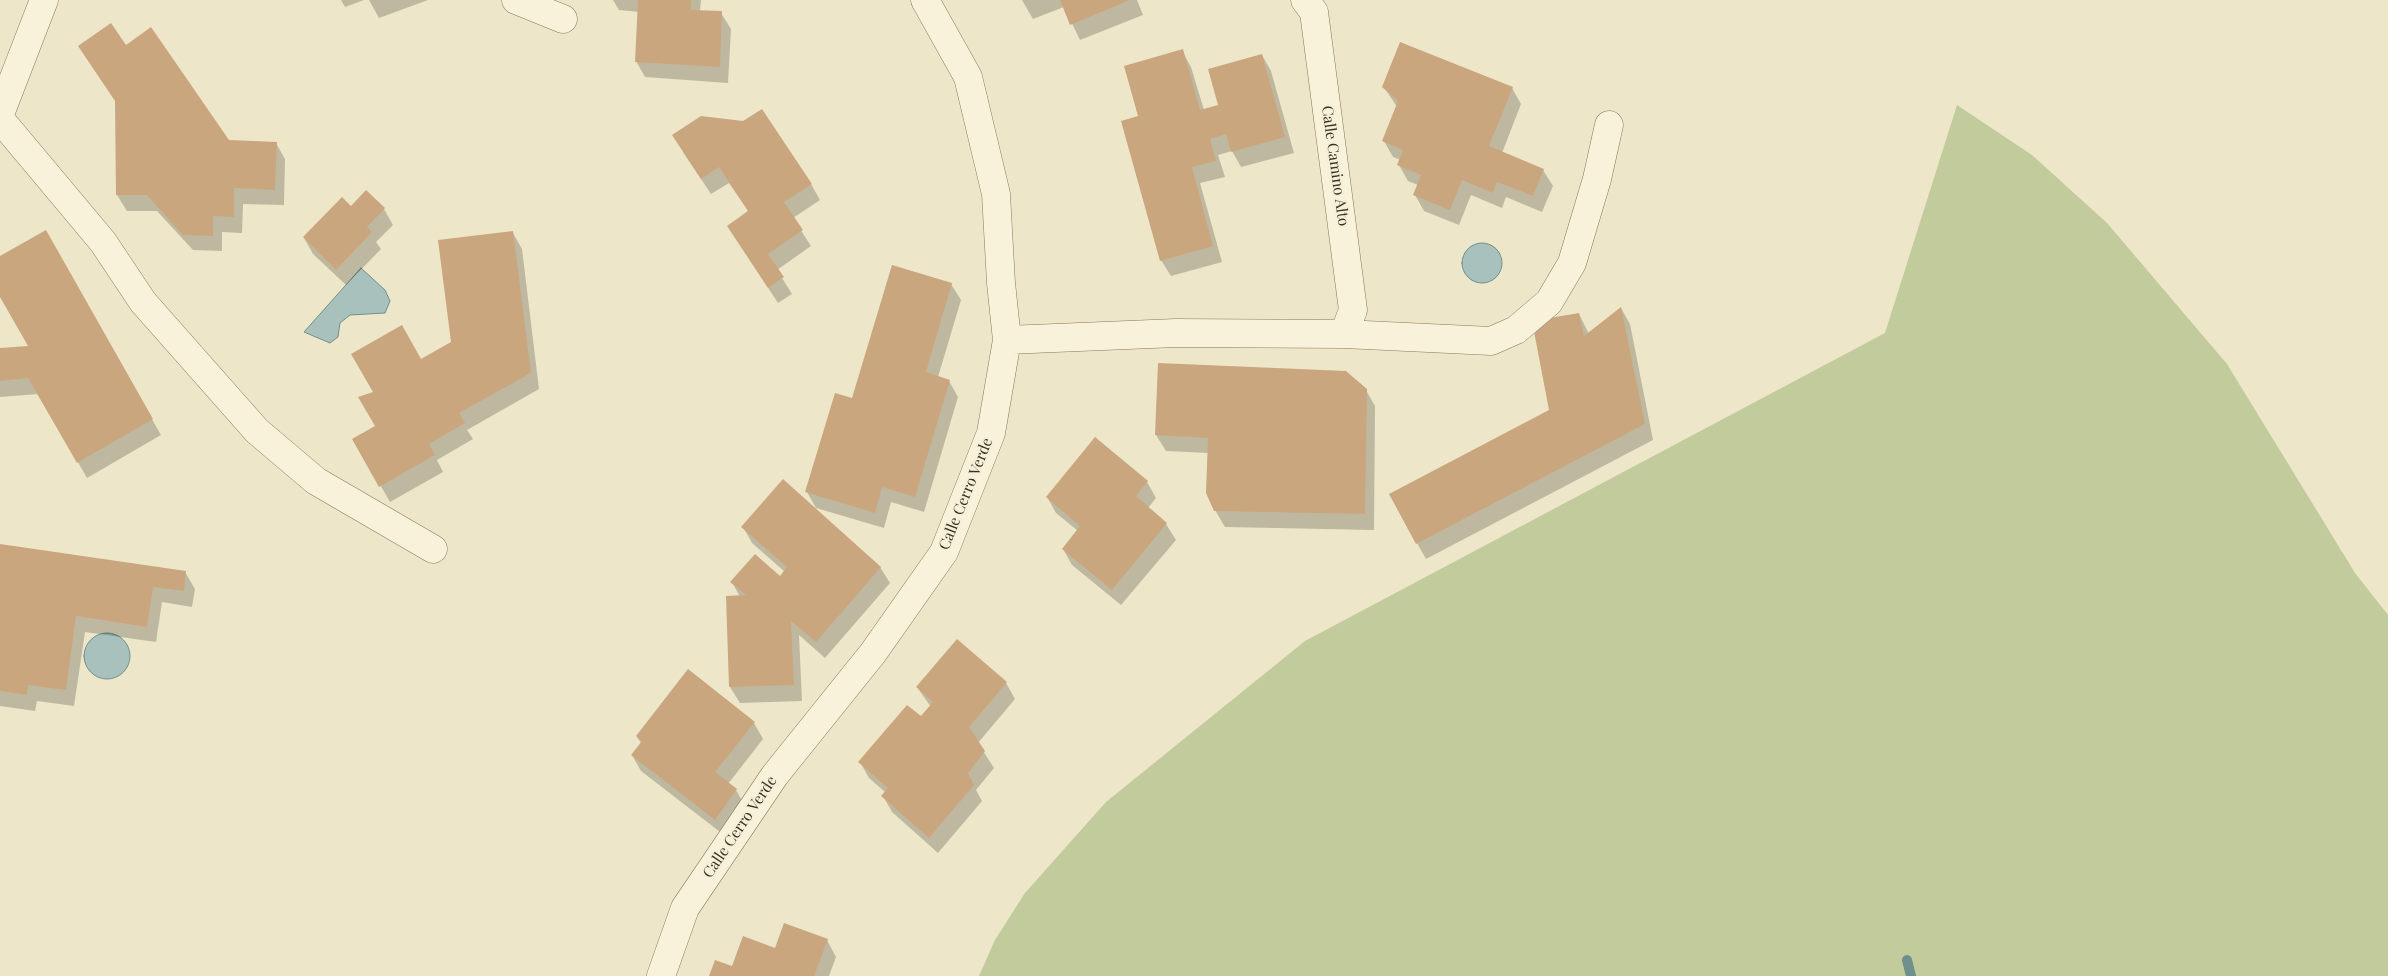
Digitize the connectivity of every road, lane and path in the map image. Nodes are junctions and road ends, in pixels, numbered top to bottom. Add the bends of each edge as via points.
1 (44, 0) edge
2 (516, 0) edge
3 (926, 0) edge
4 (1305, 0) edge
5 (563, 19) dead end
6 (0, 114) edge
7 (0, 119) edge
8 (1609, 125) dead end
9 (1344, 334) junction
10 (1008, 340) junction
11 (433, 549) dead end
12 (661, 976) edge

1 - 6 street
2 - 5 street
3 - 10 street, Calle Cerro Verde via 971,87 996,194
4 - 9 street, Calle Camino Alto via 1314,12 1354,310
7 - 11 street via 103,242 143,302 257,431 316,481
8 - 9 street via 1572,263 1549,302 1516,330 1491,341
9 - 10 street via 1176,333
10 - 12 street, Calle Cerro Verde via 991,433 944,552 873,653 775,776 685,908

